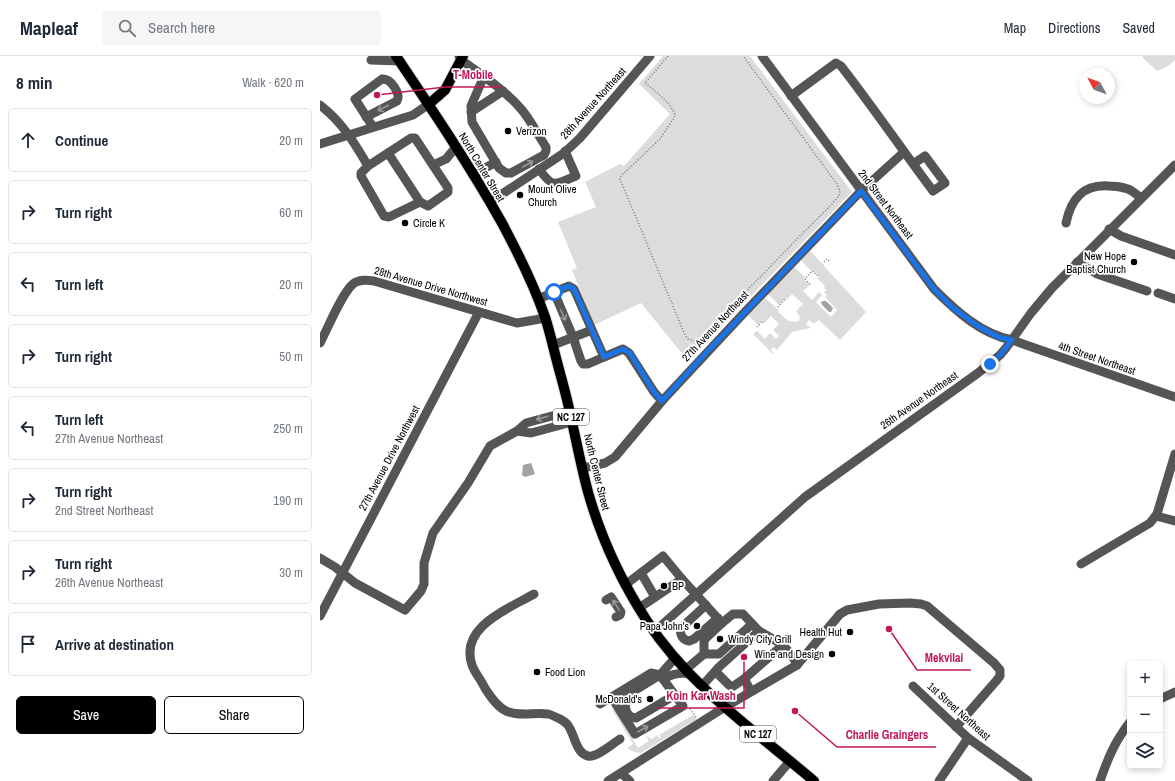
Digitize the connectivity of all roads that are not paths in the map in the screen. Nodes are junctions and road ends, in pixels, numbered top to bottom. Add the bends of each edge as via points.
1 (650, 56) edge
2 (762, 56) edge
3 (461, 57) edge
4 (373, 58) edge
5 (398, 58) edge
6 (363, 65) dead end
7 (484, 76) junction
8 (503, 90) junction
9 (791, 96) junction
10 (429, 104) junction
11 (320, 105) edge
12 (471, 112) junction
13 (366, 117) junction
14 (373, 127) junction
15 (349, 134) junction
16 (320, 144) edge
17 (456, 147) junction
18 (565, 151) junction
19 (904, 152) junction
20 (388, 153) junction
21 (496, 162) junction
22 (913, 164) dead end
23 (433, 165) junction
24 (1175, 165) edge
25 (368, 166) junction
26 (539, 169) junction
27 (473, 175) junction
28 (861, 191) junction
29 (1141, 198) junction
30 (420, 202) junction
31 (490, 202) junction
32 (1066, 223) dead end
33 (1109, 229) junction
34 (1175, 255) edge
35 (1077, 262) junction
36 (1148, 291) dead end
37 (554, 292) junction
38 (1158, 293) dead end
39 (538, 299) junction
40 (1175, 299) edge
41 (479, 312) junction
42 (546, 318) junction
43 (592, 330) junction
44 (573, 337) junction
45 (1012, 340) junction
46 (320, 343) edge
47 (553, 345) junction
48 (604, 357) junction
49 (1175, 387) edge
50 (1174, 397) edge
51 (662, 401) junction
52 (570, 411) junction
53 (572, 422) junction
54 (526, 423) junction
55 (517, 431) junction
56 (531, 433) junction
57 (1175, 454) edge
58 (583, 468) junction
59 (1156, 516) junction
60 (1175, 521) edge
61 (320, 558) edge
62 (1081, 564) dead end
63 (342, 572) junction
64 (641, 573) junction
65 (682, 579) junction
66 (625, 585) junction
67 (534, 594) dead end
68 (696, 595) junction
69 (655, 597) junction
70 (606, 600) dead end
71 (706, 605) junction
72 (639, 608) junction
73 (320, 616) edge
74 (616, 617) dead end
75 (720, 620) junction
76 (752, 624) junction
77 (759, 631) junction
78 (654, 632) junction
79 (783, 645) junction
80 (704, 654) junction
81 (675, 658) junction
82 (797, 665) junction
83 (688, 672) junction
84 (716, 672) junction
85 (662, 677) junction
86 (744, 679) junction
87 (702, 686) junction
88 (913, 686) dead end
89 (752, 691) junction
90 (1175, 692) edge
91 (675, 695) junction
92 (612, 698) junction
93 (1163, 698) edge
94 (600, 704) dead end
95 (725, 707) junction
96 (1127, 726) edge
97 (956, 727) junction
98 (968, 738) junction
99 (620, 739) dead end
100 (790, 761) junction
101 (621, 773) junction
102 (608, 781) edge
103 (630, 781) edge
104 (773, 781) edge
105 (814, 781) edge
106 (939, 781) edge
107 (1028, 781) edge
108 (1100, 781) edge

1 - 18 street, 28th Avenue Northeast via 594,123
2 - 9 street, 2nd Street Northeast
3 - 7 street
3 - 10 main road via 445,90
4 - 5 street
4 - 6 street
5 - 10 main road, North Center Street / NC 127
7 - 8 street
7 - 12 street via 471,106
8 - 12 street
21 -> 8 street via 503,171 511,173 544,155 546,151 546,147 522,110
9 - 19 street via 836,63 850,78
9 - 28 street, 2nd Street Northeast
10 - 14 street via 413,115
10 - 17 main road, North Center Street / NC 127
11 - 15 street
12 - 21 street via 472,122
13 -> 13 street via 355,99 382,79 389,80 399,98
13 - 14 street
14 - 15 street
15 - 16 street
15 - 25 street
17 - 23 street via 446,159
17 - 27 main road, North Center Street / NC 127
18 - 26 street, 28th Avenue Northeast
18 - 26 street via 576,176 551,184
19 - 22 street
19 - 28 street, 27th Avenue Northeast
20 - 23 street via 415,138
20 - 25 street
20 - 30 street
21 - 27 street
23 - 30 street via 448,192 428,206
24 - 29 street, 26th Avenue Northeast
25 - 30 street via 360,176 384,216 388,217
26 - 31 street, 28th Avenue Northeast
27 - 31 main road, North Center Street / NC 127
28 - 45 street, 2nd Street Northeast via 934,289 952,307 976,325 998,337
28 - 51 street, 27th Avenue Northeast
29 - 32 street via 1123,187 1102,185 1083,191 1068,212
29 - 33 street, 26th Avenue Northeast
31 - 39 main road, North Center Street / NC 127
33 - 34 street via 1120,236
33 - 35 street, 26th Avenue Northeast
35 - 36 street via 1097,274
35 - 45 street, 26th Avenue Northeast via 1030,313
37 - 39 street
37 - 43 street via 569,286 574,289
37 -> 44 street
38 - 40 street
39 - 42 main road, North Center Street / NC 127
41 - 42 street, 28th Avenue Drive Northwest via 517,323
41 - 46 street, 28th Avenue Drive Northwest via 365,280 353,284 346,292
41 - 63 street, 27th Avenue Drive Northwest
42 - 47 main road, North Center Street / NC 127
43 - 44 street
43 - 48 street
44 - 47 street
44 - 48 street via 583,364
45 - 50 street, 4th Street Northeast
45 - 68 street, 26th Avenue Northeast via 1000,355 978,373 805,497
47 - 52 main road, North Center Street / NC 127
48 - 51 street via 623,349 630,353
49 - 50 street
51 - 58 street, 27th Avenue Northeast via 610,460
52 - 53 main road, North Center Street / NC 127
52 -> 54 street
53 - 56 street
53 - 58 main road, North Center Street / NC 127
54 - 55 street
54 - 56 street
55 - 56 street
55 - 63 street via 490,446 434,531 424,563 424,584 405,610 355,583
57 - 59 street
58 - 66 main road, North Center Street / NC 127 via 600,530
59 - 60 street
59 - 62 street via 1150,523
61 - 63 street
63 - 73 street, 27th Avenue Drive Northwest
64 - 65 street via 663,556
64 - 66 street
64 - 69 street
65 - 68 street
65 - 69 street
66 - 72 main road, North Center Street / NC 127
67 - 99 street via 490,620 473,638 470,649 472,665 482,684 505,710 514,714 549,714 568,724 580,750 586,756 595,756
68 - 71 street
68 - 78 street, 26th Avenue Northeast
69 - 72 street
74 -> 70 street via 621,612 612,598
71 - 75 street
71 - 75 street via 682,628 680,633 683,638 689,641 694,639
72 - 78 main road, North Center Street / NC 127
75 - 76 street via 733,614 743,614
75 - 80 street via 704,640
76 - 77 street
76 - 80 street via 719,654
77 - 79 street
77 - 84 street
78 - 81 main road, North Center Street / NC 127
79 - 82 street via 793,655
79 - 86 street
80 - 83 street
81 - 83 main road, North Center Street / NC 127
81 - 85 street
82 - 89 street
82 - 97 street via 840,614 847,610 879,604 910,603 927,606 994,663 1001,673
83 - 85 street
83 - 87 main road, North Center Street / NC 127
84 - 86 street via 732,687
84 - 87 street
85 - 91 street
85 - 91 street via 628,696 625,705 629,716 634,719 639,717
85 - 92 street via 651,673
86 - 89 street
87 - 95 main road, North Center Street / NC 127
88 - 97 street, 1st Street Northeast
89 - 95 street
90 - 93 street
92 -> 91 street via 635,734 683,706
92 - 94 street
95 - 100 main road, North Center Street / NC 127
95 - 101 street
96 - 108 street via 1110,754
97 - 98 street, 1st Street Northeast
98 - 106 street
98 - 107 street, 1st Street Northeast
100 - 104 street
100 - 105 main road, North Center Street / NC 127
101 - 102 street
101 - 103 street

